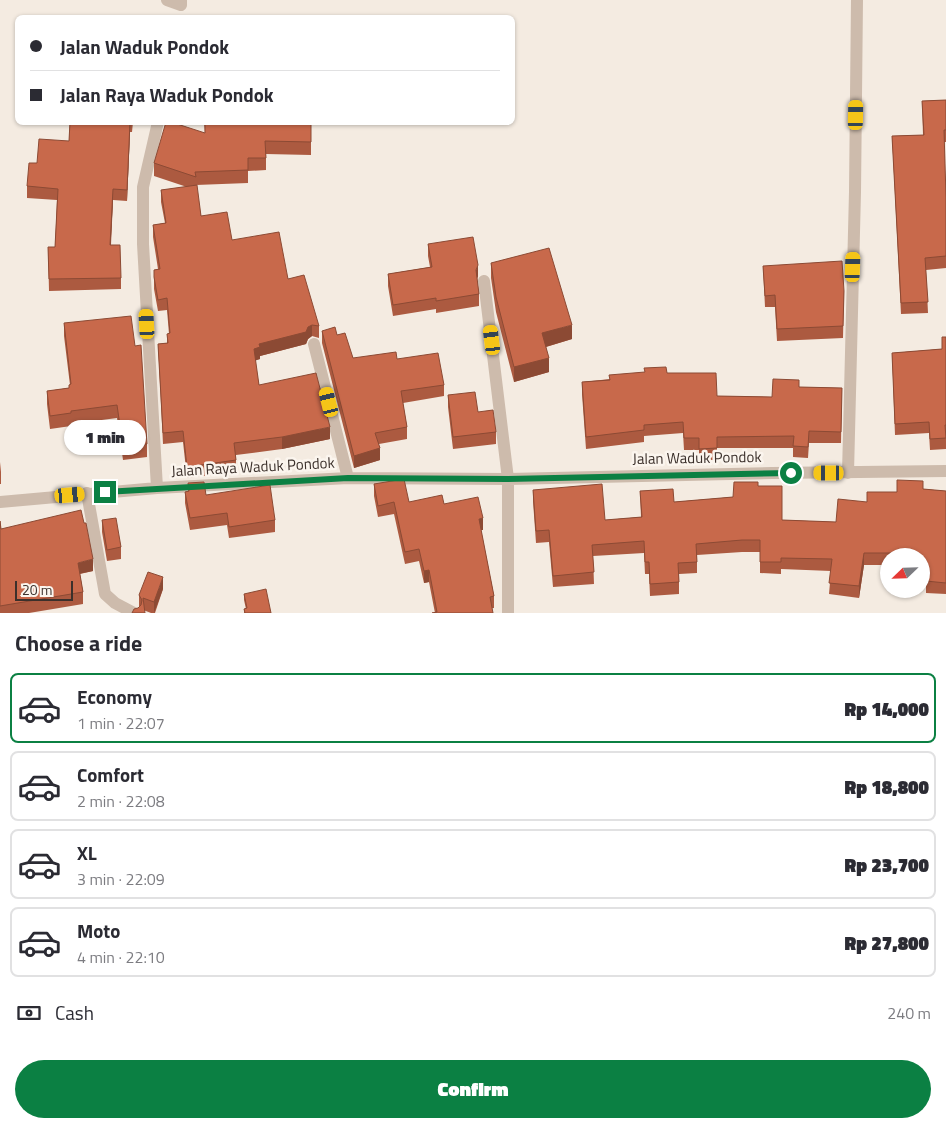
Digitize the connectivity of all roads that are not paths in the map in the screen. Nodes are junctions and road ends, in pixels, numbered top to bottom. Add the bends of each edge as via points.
1 (167, 0) edge
2 (857, 0) edge
3 (180, 8) edge
4 (157, 125) edge
5 (484, 281) dead end
6 (314, 344) dead end
7 (946, 472) edge
8 (848, 473) junction
9 (348, 478) junction
10 (508, 479) junction
11 (158, 488) junction
12 (87, 493) junction
13 (0, 502) edge
14 (134, 613) edge
15 (508, 613) edge

1 - 3 street
2 - 8 street
4 - 11 street via 143,187 143,234
5 - 10 street
6 - 9 street
7 - 8 street, Jalan Waduk Pondok
8 - 10 street, Jalan Waduk Pondok
9 - 10 street, Jalan Raya Waduk Pondok
9 - 11 street, Jalan Raya Waduk Pondok
10 - 15 street
11 - 12 street, Jalan Raya Waduk Pondok
12 - 13 street, Jalan Raya Waduk Pondok
12 - 14 street via 106,594

